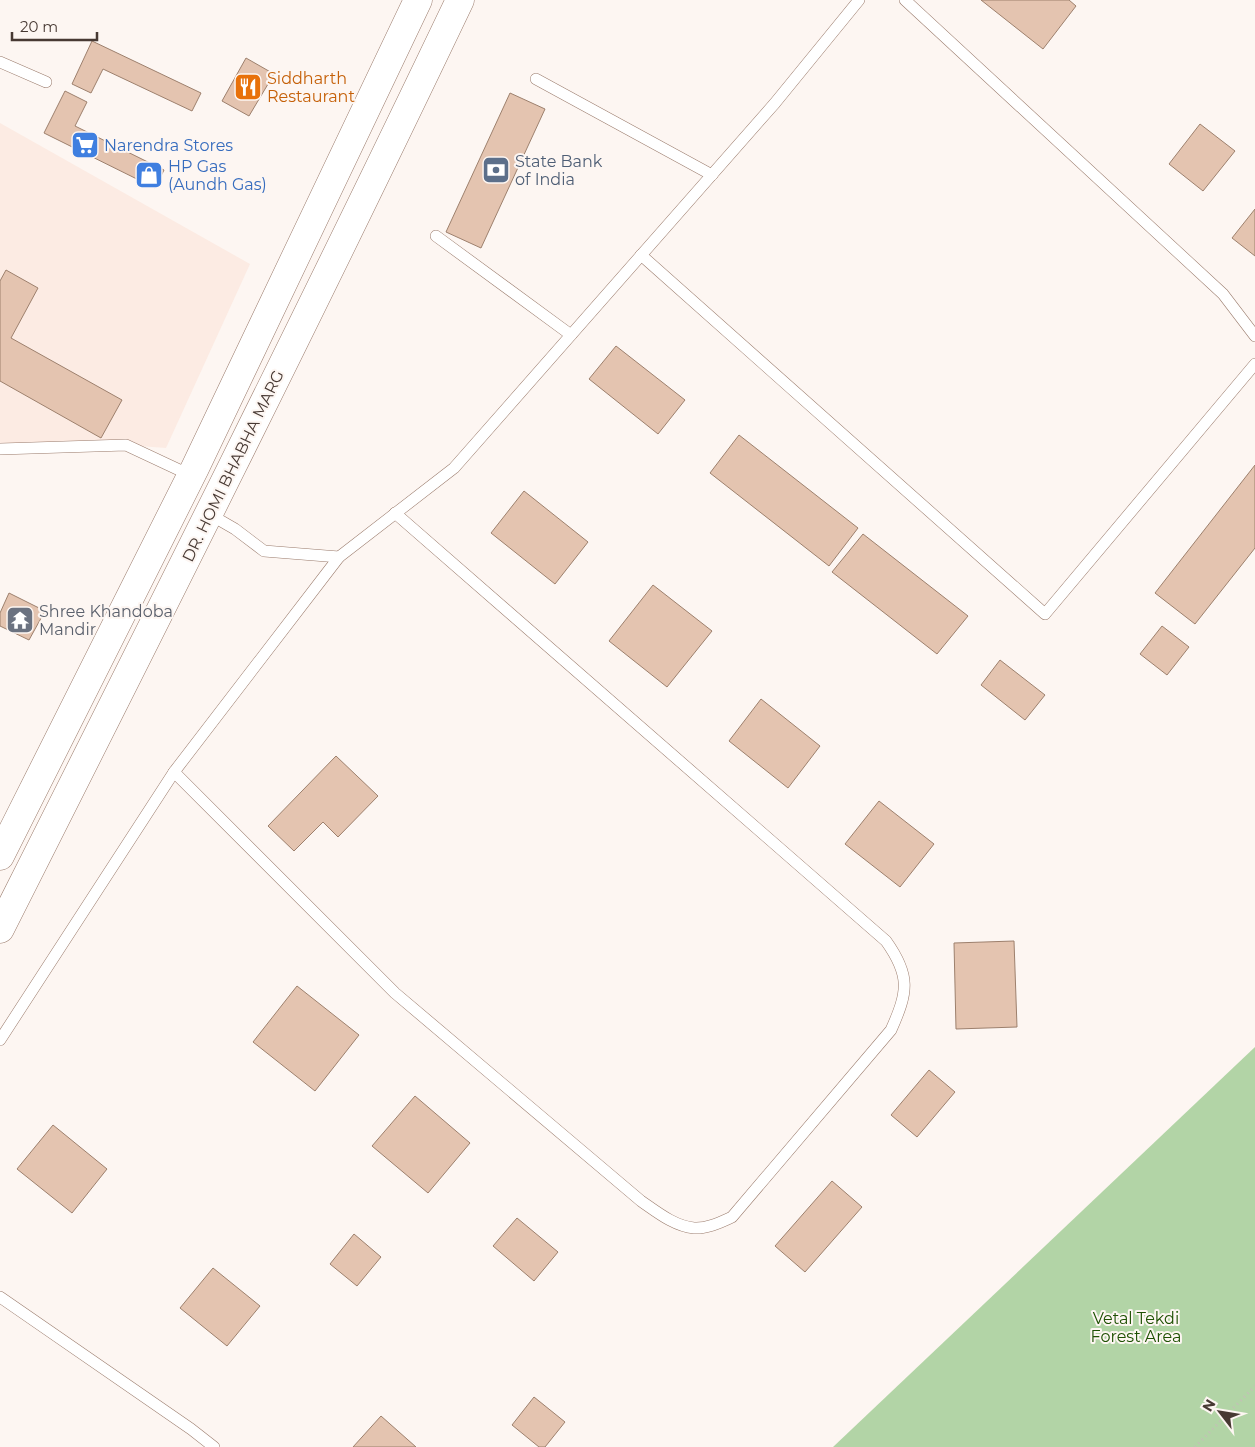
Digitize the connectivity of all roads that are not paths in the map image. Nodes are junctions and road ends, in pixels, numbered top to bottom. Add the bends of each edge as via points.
1 (418, 0) edge
2 (460, 0) edge
3 (859, 0) edge
4 (905, 0) edge
5 (0, 62) edge
6 (536, 79) dead end
7 (46, 82) dead end
8 (712, 174) junction
9 (436, 236) dead end
10 (641, 255) junction
11 (571, 335) junction
12 (1255, 336) edge
13 (1255, 364) edge
14 (0, 449) edge
15 (190, 474) junction
16 (395, 513) junction
17 (209, 514) junction
18 (339, 557) junction
19 (174, 772) junction
20 (0, 856) edge
21 (0, 929) edge
22 (0, 1040) edge
23 (0, 1297) edge
24 (214, 1447) edge

1 - 15 main road, DR. HOMI BHABHA MARG
2 - 17 main road, DR. HOMI BHABHA MARG
3 - 8 lane
4 - 12 lane via 1223,294
5 - 7 lane
6 - 8 lane
8 - 10 lane
9 - 11 lane
10 - 11 lane
10 - 13 lane via 1045,614
11 - 16 lane via 454,468
14 - 15 lane via 126,445
15 - 20 main road, DR. HOMI BHABHA MARG
16 - 18 lane
16 - 19 lane via 886,941 899,959 905,983 902,1005 891,1030 751,1195 732,1217 714,1225 694,1228 667,1220 641,1201 395,993
17 - 18 lane via 264,551
17 - 21 main road, DR. HOMI BHABHA MARG
18 - 19 lane
19 - 22 lane
23 - 24 lane

